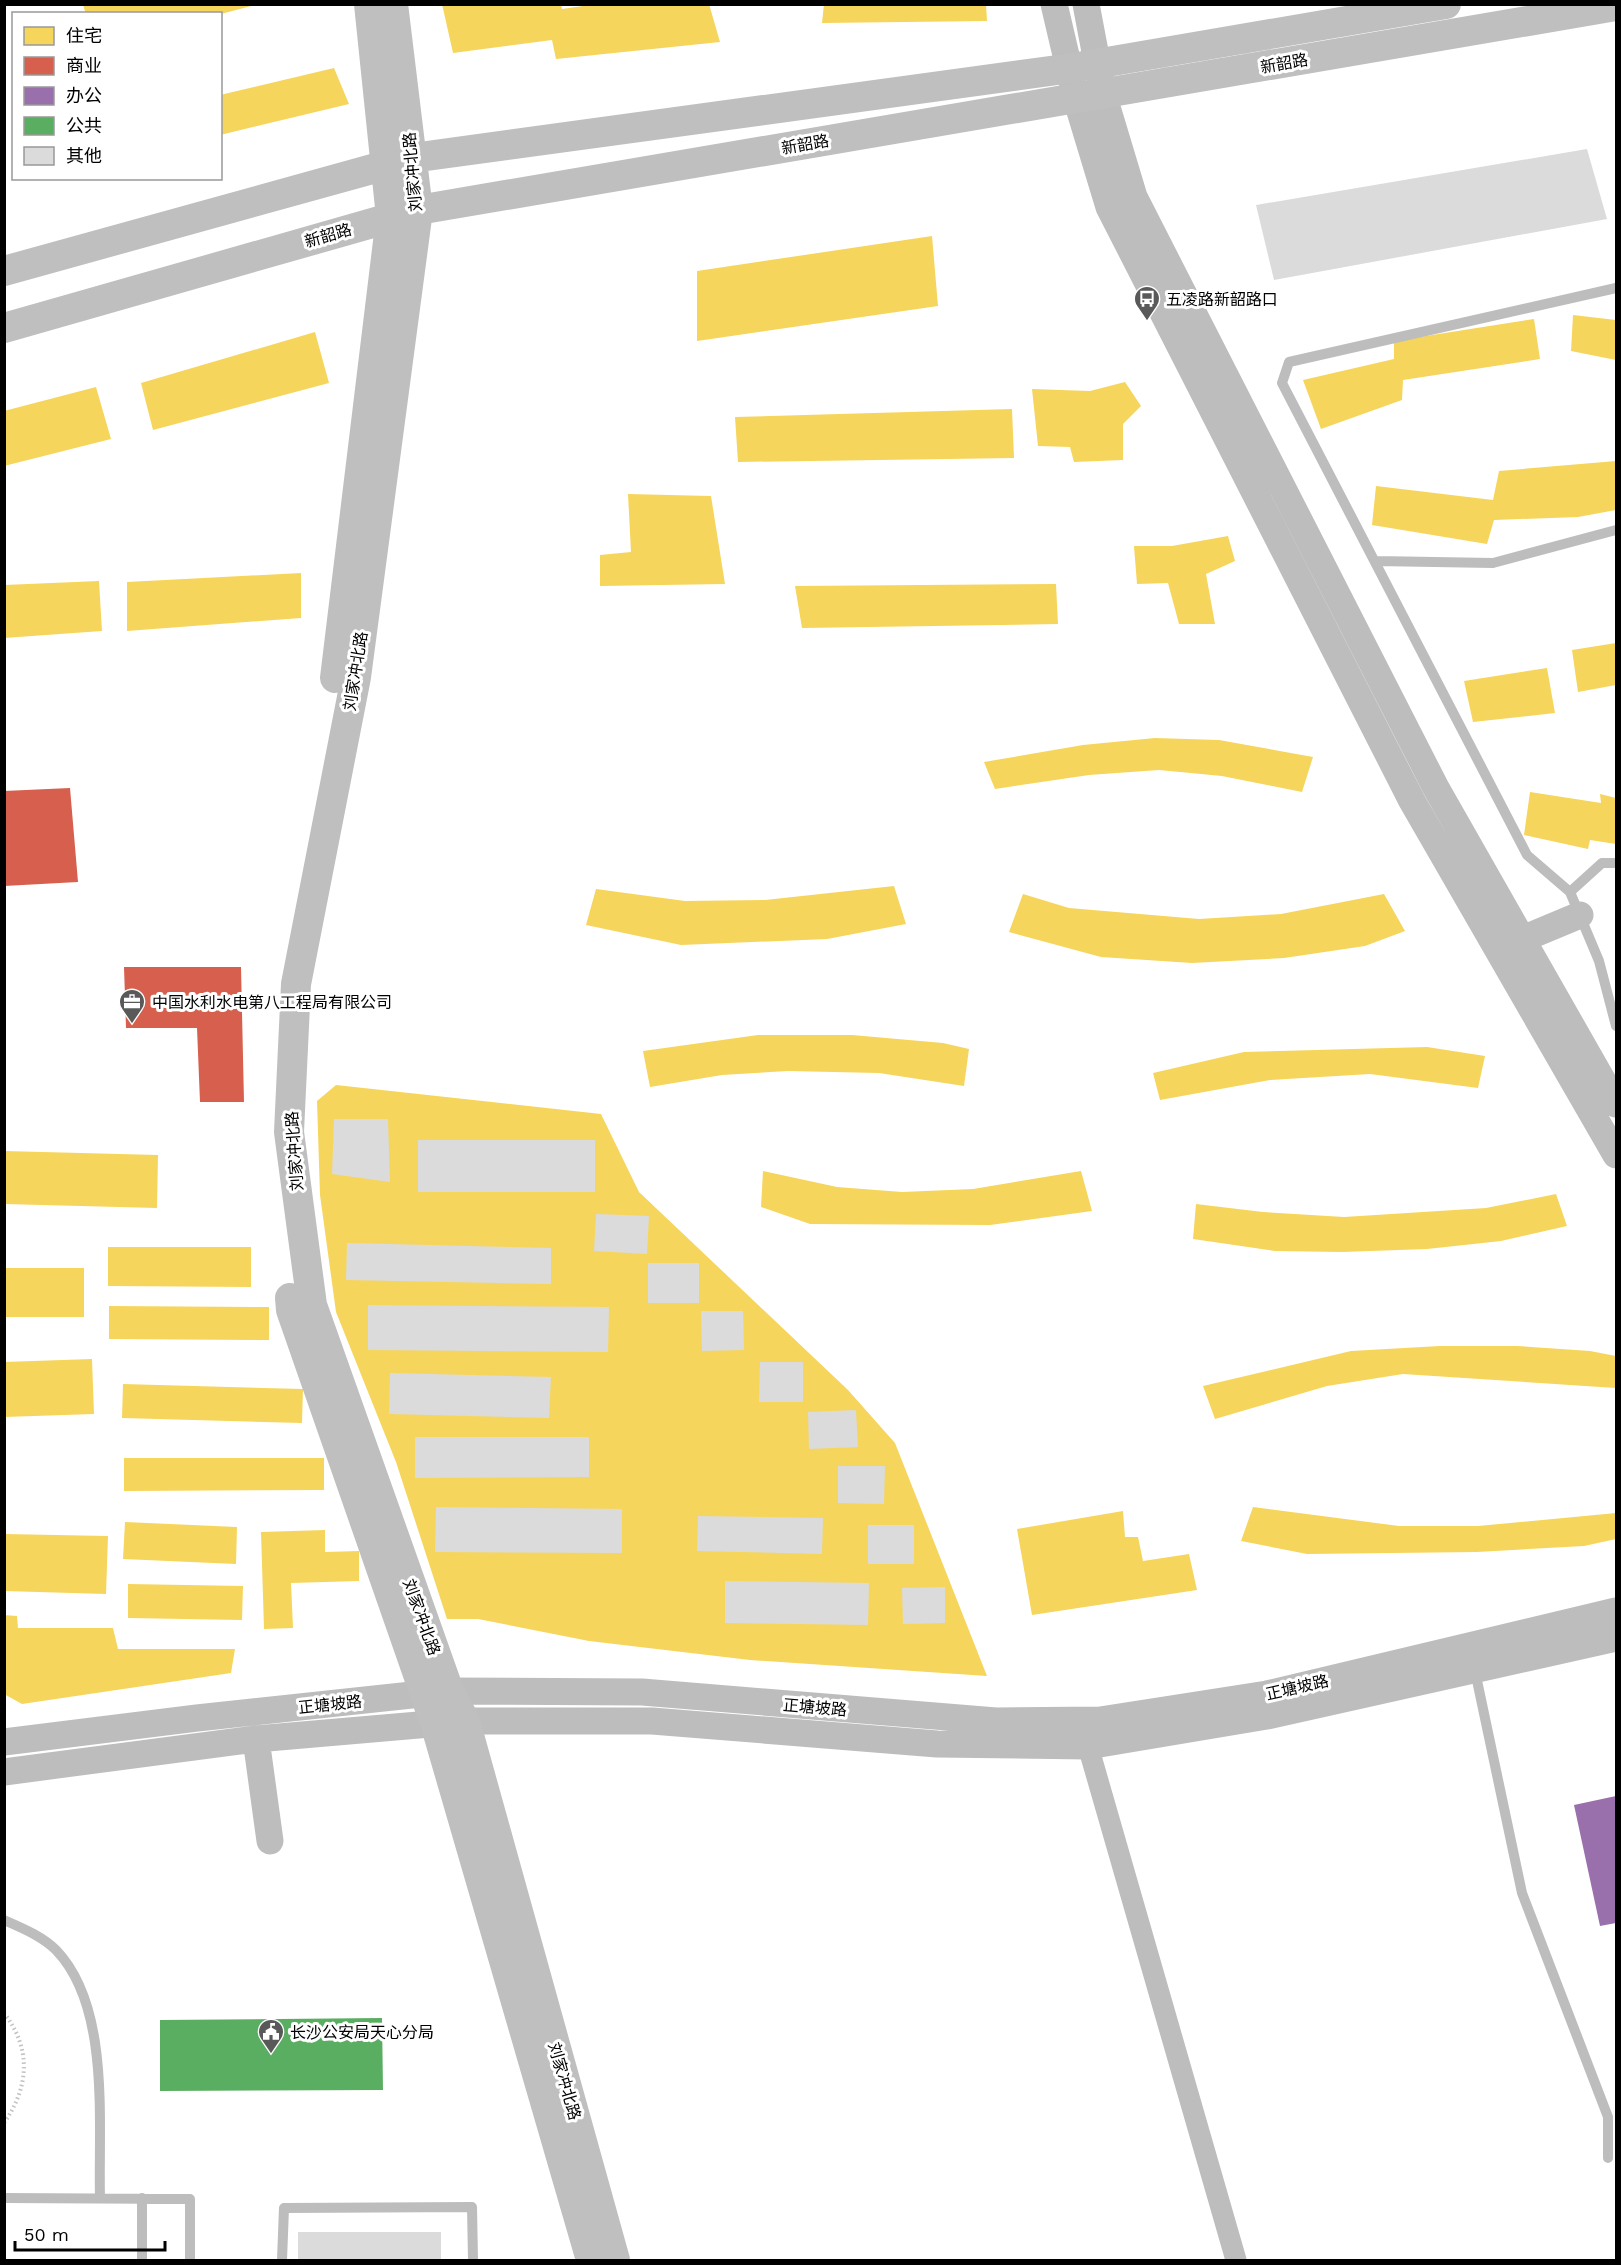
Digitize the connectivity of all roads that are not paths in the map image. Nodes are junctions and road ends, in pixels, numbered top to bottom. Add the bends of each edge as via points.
1 (369, 4) edge
2 (393, 4) edge
3 (1054, 4) edge
4 (1086, 4) edge
5 (1446, 4) edge
6 (1617, 6) edge
7 (1083, 66) junction
8 (1090, 96) junction
9 (399, 162) junction
10 (404, 214) junction
11 (4, 271) edge
12 (1617, 288) edge
13 (4, 328) edge
14 (1617, 530) edge
15 (1376, 561) junction
16 (1617, 863) edge
17 (1575, 904) junction
18 (1511, 944) junction
19 (1617, 1026) edge
20 (1617, 1104) edge
21 (1617, 1155) edge
22 (1617, 1611) edge
23 (1617, 1638) edge
24 (1475, 1671) junction
25 (436, 1693) junction
26 (465, 1721) junction
27 (435, 1723) junction
28 (256, 1739) junction
29 (4, 1742) edge
30 (1088, 1746) junction
31 (4, 1772) edge
32 (270, 1841) dead end
33 (4, 1920) edge
34 (1608, 2158) dead end
35 (4, 2198) edge
36 (100, 2198) junction
37 (142, 2198) junction
38 (142, 2260) edge
39 (190, 2260) edge
40 (282, 2260) edge
41 (473, 2260) edge
42 (591, 2260) edge
43 (615, 2260) edge
44 (1236, 2260) edge

1 - 9 main road, 刘家冲北路
2 - 9 main road, 刘家冲北路
3 - 7 street
4 - 7 street
5 - 7 main road, 新韶路
6 - 8 main road, 新韶路
7 - 8 street
7 - 9 main road, 新韶路
8 - 10 main road, 新韶路
8 - 18 street via 1109,207 1412,801
9 - 10 main road, 刘家冲北路
9 - 11 main road, 新韶路
10 - 13 main road, 新韶路
10 - 25 main road, 刘家冲北路 via 336,673 275,982 269,1133 291,1310
12 - 15 lane via 1289,362 1282,383
14 - 15 lane via 1493,563
15 - 17 lane via 1527,855
16 - 17 lane via 1602,863
17 - 18 street
17 - 19 lane via 1599,961
18 - 20 street
18 - 21 street
22 - 25 street, 正塘坡路 via 1267,1694 1100,1720 996,1721 642,1692
23 - 24 street, 正塘坡路
24 - 30 street, 正塘坡路 via 1268,1716
24 - 34 lane via 1521,1893 1608,2117
25 - 26 main road, 刘家冲北路
25 - 27 main road, 刘家冲北路
25 - 29 street, 正塘坡路
26 - 27 street, 正塘坡路
26 - 30 street, 正塘坡路 via 652,1721 937,1744
26 - 43 main road, 刘家冲北路
27 - 28 street, 正塘坡路
27 - 42 main road, 刘家冲北路
28 - 31 street, 正塘坡路
28 - 32 street
30 - 44 street
33 - 36 lane via 56,1950 81,1988 97,2042
35 - 36 lane
36 - 37 lane
37 - 38 lane
37 - 39 lane via 190,2199
40 - 41 lane via 284,2208 472,2207

